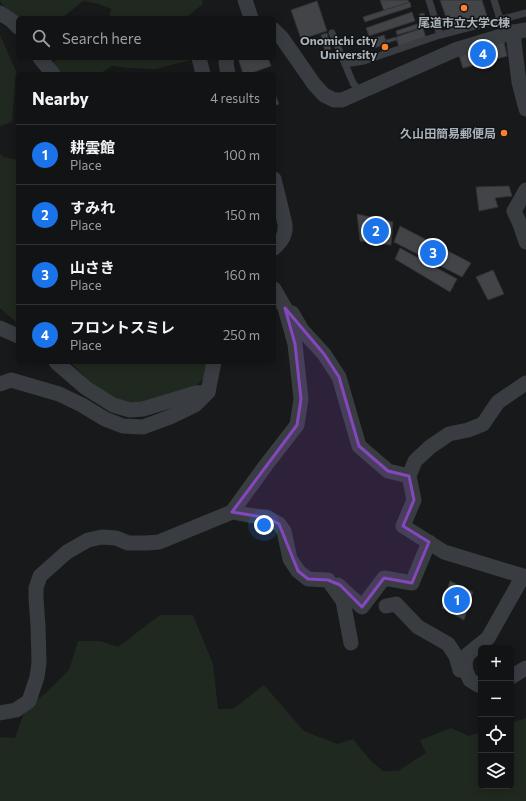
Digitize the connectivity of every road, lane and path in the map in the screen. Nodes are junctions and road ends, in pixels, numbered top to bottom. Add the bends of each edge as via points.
1 (245, 0) edge
2 (429, 0) edge
3 (494, 0) edge
4 (0, 13) edge
5 (526, 13) edge
6 (250, 16) edge
7 (500, 19) junction
8 (16, 25) edge
9 (276, 32) edge
10 (515, 32) edge
11 (332, 33) dead end
12 (440, 35) junction
13 (42, 60) edge
14 (200, 60) edge
15 (227, 60) edge
16 (345, 64) junction
17 (51, 72) edge
18 (202, 72) edge
19 (228, 72) edge
20 (360, 92) junction
21 (526, 109) edge
22 (276, 188) edge
23 (526, 190) edge
24 (526, 242) edge
25 (276, 246) edge
26 (276, 292) edge
27 (285, 308) junction
28 (0, 328) edge
29 (16, 335) edge
30 (58, 364) edge
31 (214, 364) edge
32 (526, 383) edge
33 (0, 384) edge
34 (208, 392) junction
35 (409, 476) junction
36 (232, 512) junction
37 (429, 542) junction
38 (328, 580) junction
39 (386, 606) dead end
40 (351, 643) dead end
41 (526, 668) edge
42 (466, 671) junction
43 (514, 675) edge
44 (478, 685) edge
45 (0, 713) edge

1 - 6 street
2 - 12 lane
3 - 7 lane
4 - 8 street
5 - 7 lane
7 - 10 lane
7 - 12 lane
9 - 20 street via 324,95 334,100 342,100
10 - 20 street via 455,50
10 - 21 street via 519,82
11 - 16 lane
12 - 16 lane via 364,61
13 - 17 street
14 - 18 street
15 - 19 street
16 - 20 lane
22 - 25 street via 286,230
23 - 24 street via 514,211
26 - 27 street
27 - 35 street via 293,314 302,330 324,354 339,377 359,446 388,471
27 - 36 street via 295,344 301,399 297,425
28 - 29 street
30 - 34 street via 86,388 113,405 130,410 143,410 196,392
31 - 34 street
32 - 35 street via 498,402 483,424 449,434 430,447 415,461
33 - 34 street via 11,380 59,394 104,419 123,426 143,427 195,405
35 - 37 street via 414,500 403,526
36 - 38 street via 268,518 279,524 284,531 290,559 298,571 308,579
36 - 45 street via 159,542 128,543 102,536 88,540 67,552 40,576 36,588 39,663 29,701 16,710
37 - 38 street via 412,583 384,578 362,607 340,586
37 - 42 street via 444,552 523,576 488,638 468,654 465,662
38 - 40 street via 343,601
39 - 42 street via 396,604 418,626 448,644 456,656 460,670
41 - 43 street
42 - 44 street via 470,680

